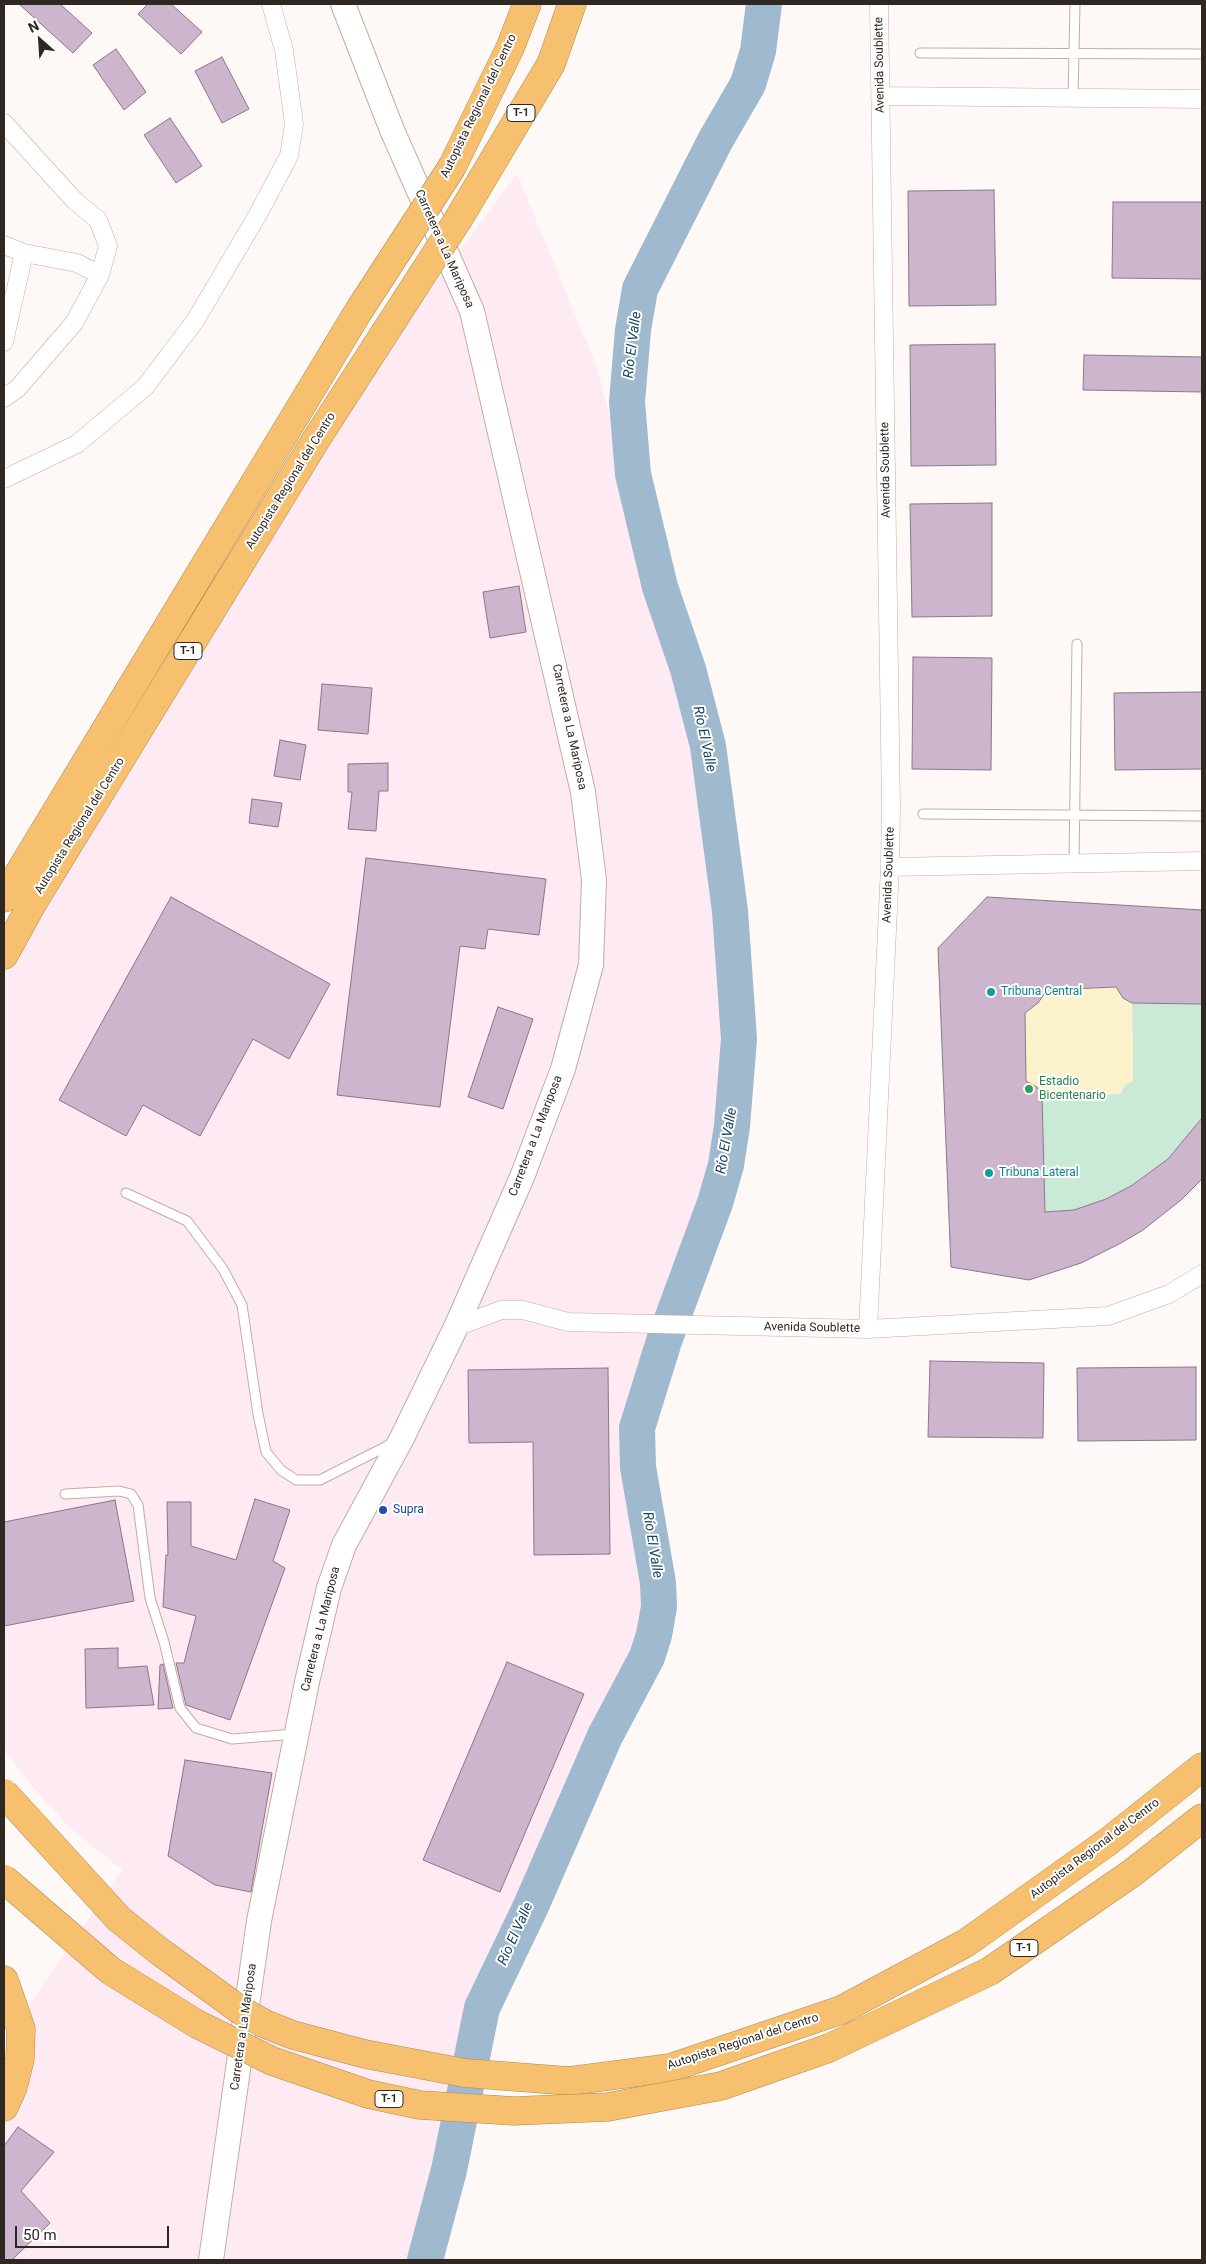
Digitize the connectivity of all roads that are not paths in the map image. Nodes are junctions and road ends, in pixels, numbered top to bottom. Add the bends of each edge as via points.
1 (271, 4) edge
2 (342, 4) edge
3 (527, 4) edge
4 (572, 4) edge
5 (879, 4) edge
6 (1075, 4) edge
7 (920, 53) dead end
8 (1074, 53) junction
9 (1202, 54) edge
10 (880, 96) junction
11 (1073, 98) junction
12 (1202, 99) edge
13 (4, 123) edge
14 (4, 245) edge
15 (24, 252) junction
16 (100, 275) junction
17 (4, 342) edge
18 (4, 398) edge
19 (4, 479) edge
20 (1077, 644) dead end
21 (923, 814) dead end
22 (1076, 815) junction
23 (1202, 816) edge
24 (1202, 861) edge
25 (1074, 864) junction
26 (890, 866) junction
27 (4, 898) edge
28 (4, 955) edge
29 (126, 1193) dead end
30 (1202, 1274) edge
31 (456, 1327) junction
32 (868, 1329) junction
33 (402, 1438) junction
34 (65, 1494) dead end
35 (296, 1734) junction
36 (1202, 1767) edge
37 (4, 1793) edge
38 (1202, 1818) edge
39 (4, 1878) edge
40 (4, 1980) edge
41 (843, 2009) junction
42 (830, 2048) junction
43 (4, 2107) edge
44 (211, 2260) edge

1 - 19 street via 284,50 294,124 289,156 257,216 196,321 145,387 77,444
2 - 31 street, Carretera a La Mariposa via 392,130 472,311 570,728 583,792 594,880 591,965 563,1068 522,1177
3 - 27 highway, Autopista Regional del Centro / T-1, bridge via 510,48 452,167 358,312
4 - 28 highway, Autopista Regional del Centro / T-1, bridge via 550,64 459,218 312,446
5 - 10 street, Avenida Soublette
6 - 8 lane
7 - 8 lane
8 - 9 lane
8 - 11 lane
10 - 11 street
10 - 26 street, Avenida Soublette
11 - 12 street
13 - 16 street via 75,201 98,220 108,246
14 - 15 street
15 - 16 street via 77,263
15 - 17 street
16 - 18 street via 74,323 18,388
20 - 22 lane
21 - 22 lane
22 - 23 lane
22 - 25 lane
24 - 25 street
25 - 26 street
26 - 32 street, Avenida Soublette
29 - 33 lane via 187,1221 223,1269 242,1305 266,1452 281,1470 296,1480 320,1480
30 - 32 street via 1169,1294 1108,1316
31 - 32 street, Avenida Soublette via 500,1310 522,1310 568,1322
31 - 33 street, Carretera a La Mariposa
33 - 35 street, Carretera a La Mariposa via 344,1545 328,1588
34 - 35 lane via 119,1490 131,1494 138,1506 150,1598 180,1708 196,1728 232,1739
35 - 44 street, Carretera a La Mariposa via 258,1921
36 - 41 highway, Autopista Regional del Centro via 1109,1841 966,1943
37 - 41 highway, Autopista Regional del Centro, bridge via 119,1919 159,1951 265,2024 365,2054 465,2073 569,2081 670,2068
38 - 42 highway, T-1 via 1132,1873 990,1971
39 - 42 highway, T-1, bridge via 111,1971 197,2024 272,2061 368,2094 420,2105 514,2111 608,2107 721,2086
40 - 43 highway via 22,2029 20,2059
41 - 42 highway

